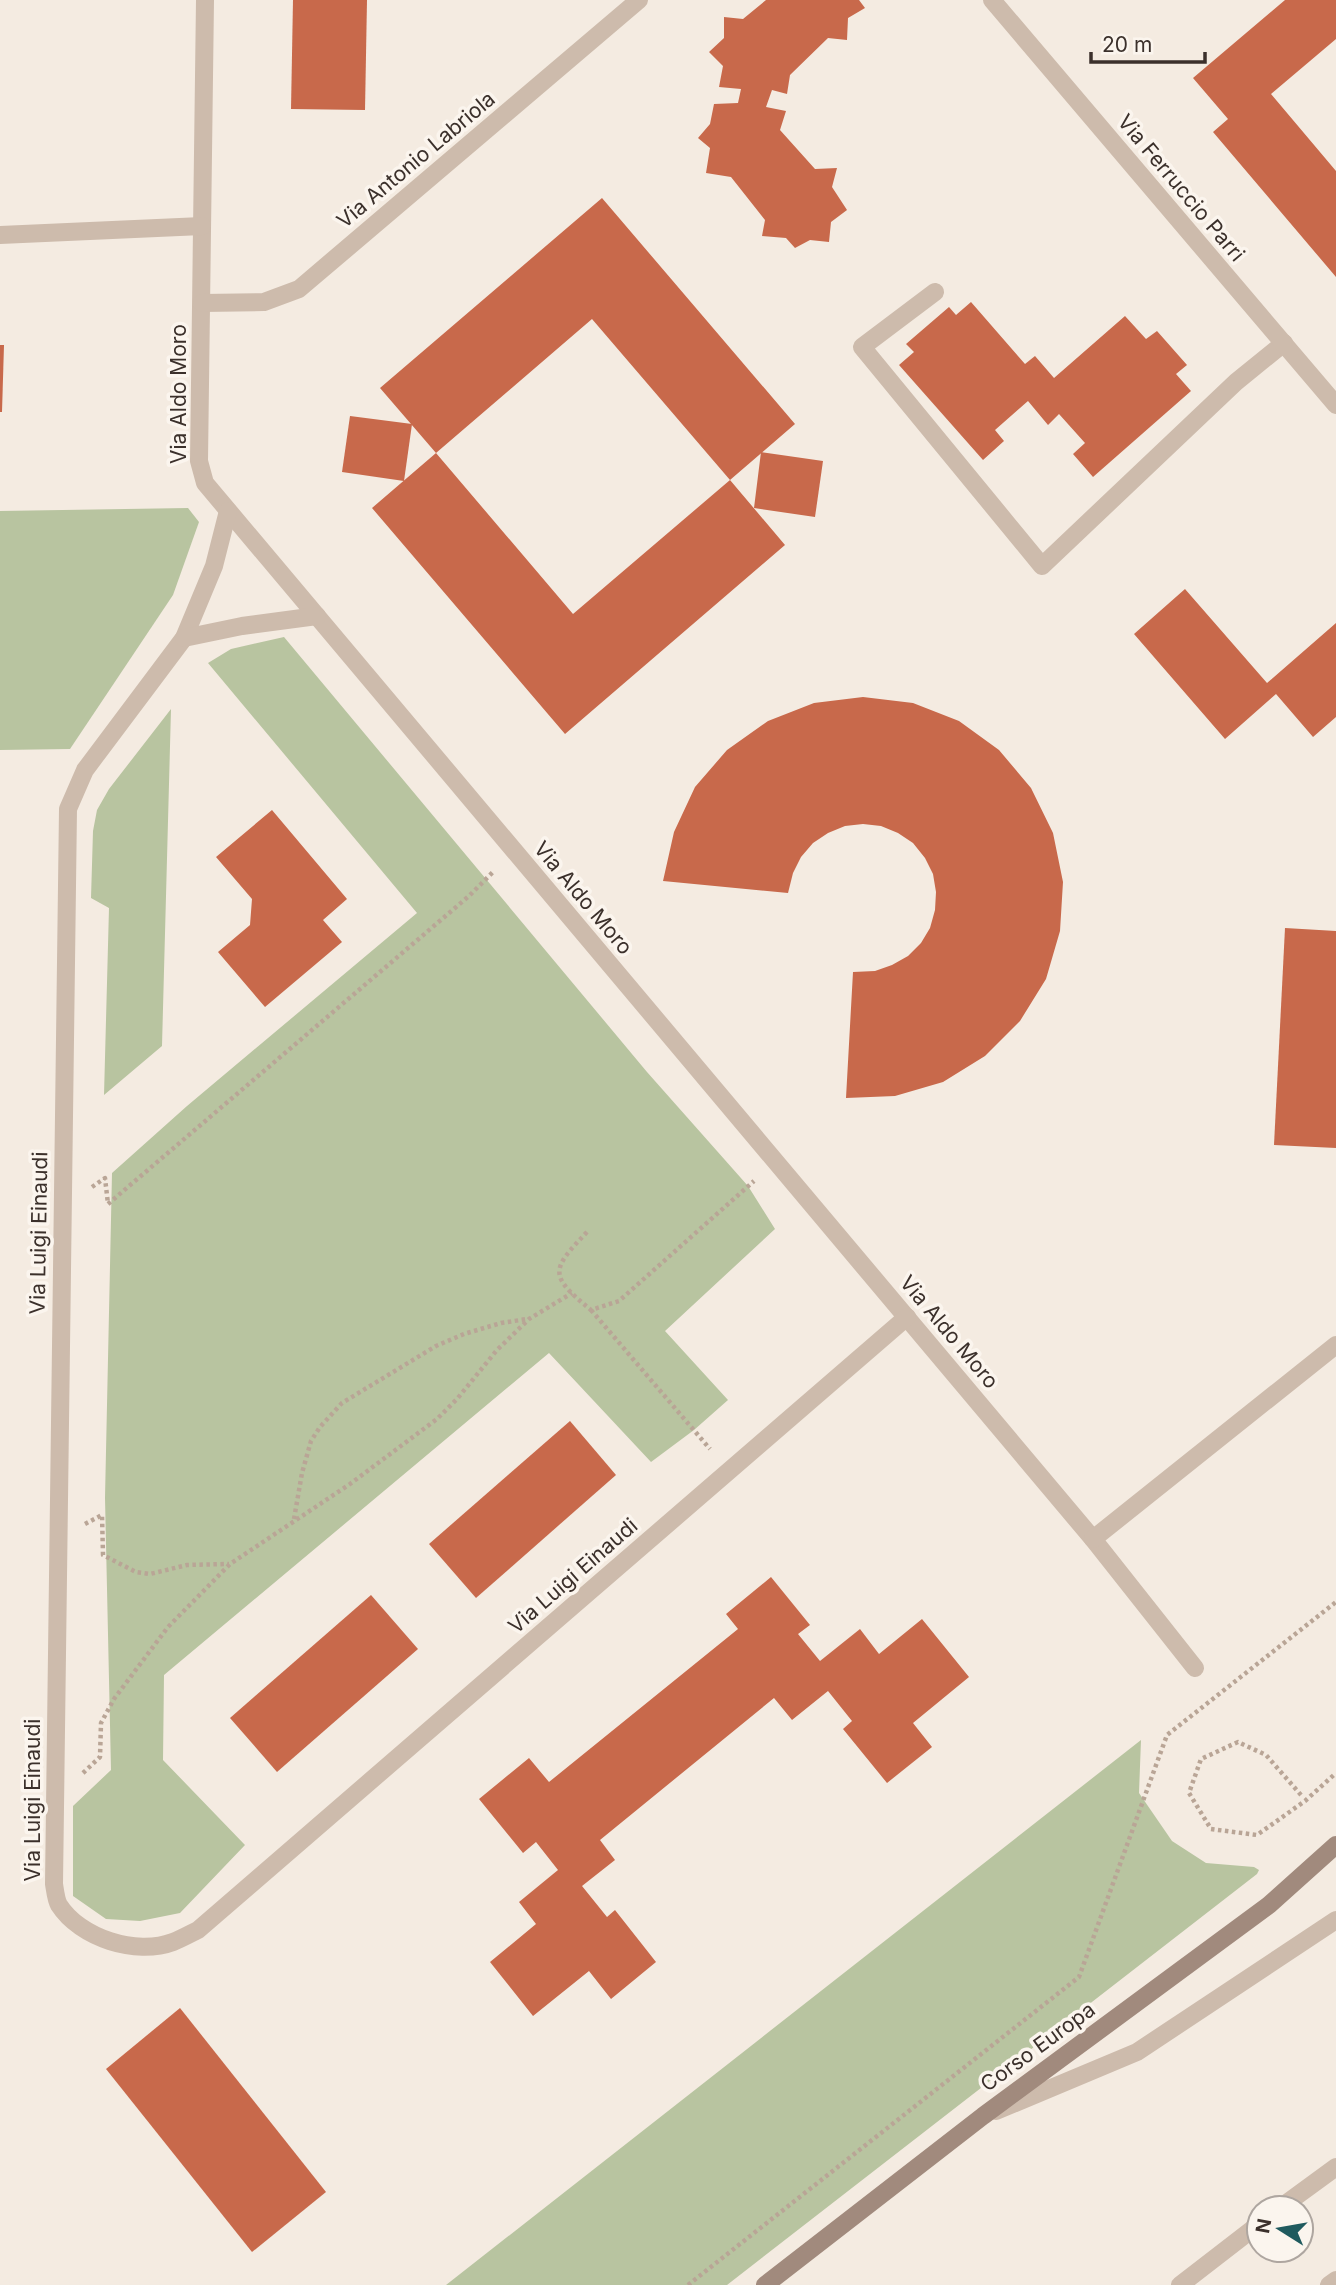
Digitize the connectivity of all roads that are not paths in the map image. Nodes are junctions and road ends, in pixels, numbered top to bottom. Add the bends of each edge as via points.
1 (205, 0) edge
2 (639, 0) edge
3 (992, 0) edge
4 (202, 226) junction
5 (0, 235) edge
6 (935, 292) dead end
7 (202, 303) junction
8 (1284, 343) junction
9 (1336, 405) edge
10 (229, 512) junction
11 (317, 617) junction
12 (184, 638) junction
13 (907, 1317) junction
14 (1336, 1345) edge
15 (1093, 1539) junction
16 (1195, 1668) dead end
17 (1336, 1845) edge
18 (1336, 1920) edge
19 (983, 2116) junction
20 (1336, 2166) edge
21 (1299, 2194) edge
22 (1245, 2235) edge
23 (1336, 2280) edge
24 (765, 2285) edge
25 (1180, 2285) edge
26 (1329, 2285) edge

1 - 4 street, Via Aldo Moro
2 - 7 street, Via Antonio Labriola via 299,289 264,302
3 - 8 street, Via Ferruccio Parri
4 - 5 street
4 - 7 street, Via Aldo Moro
6 - 8 street via 862,347 1042,566 1236,382
7 - 10 street, Via Aldo Moro via 199,461 205,483
8 - 9 street, Via Ferruccio Parri
10 - 11 street, Via Aldo Moro
10 - 12 street, Via Luigi Einaudi via 214,566
11 - 12 street
11 - 13 street, Via Aldo Moro
12 - 13 street, Via Luigi Einaudi via 85,770 68,809 54,1884 58,1904 95,1937 122,1945 172,1943 198,1930
13 - 15 street, Via Aldo Moro
14 - 15 street
15 - 16 street, Via Aldo Moro
17 - 19 main road, Corso Europa via 1269,1905
18 - 19 street via 1137,2052
19 - 24 main road, Corso Europa
20 - 21 street
22 - 25 street
23 - 26 street

